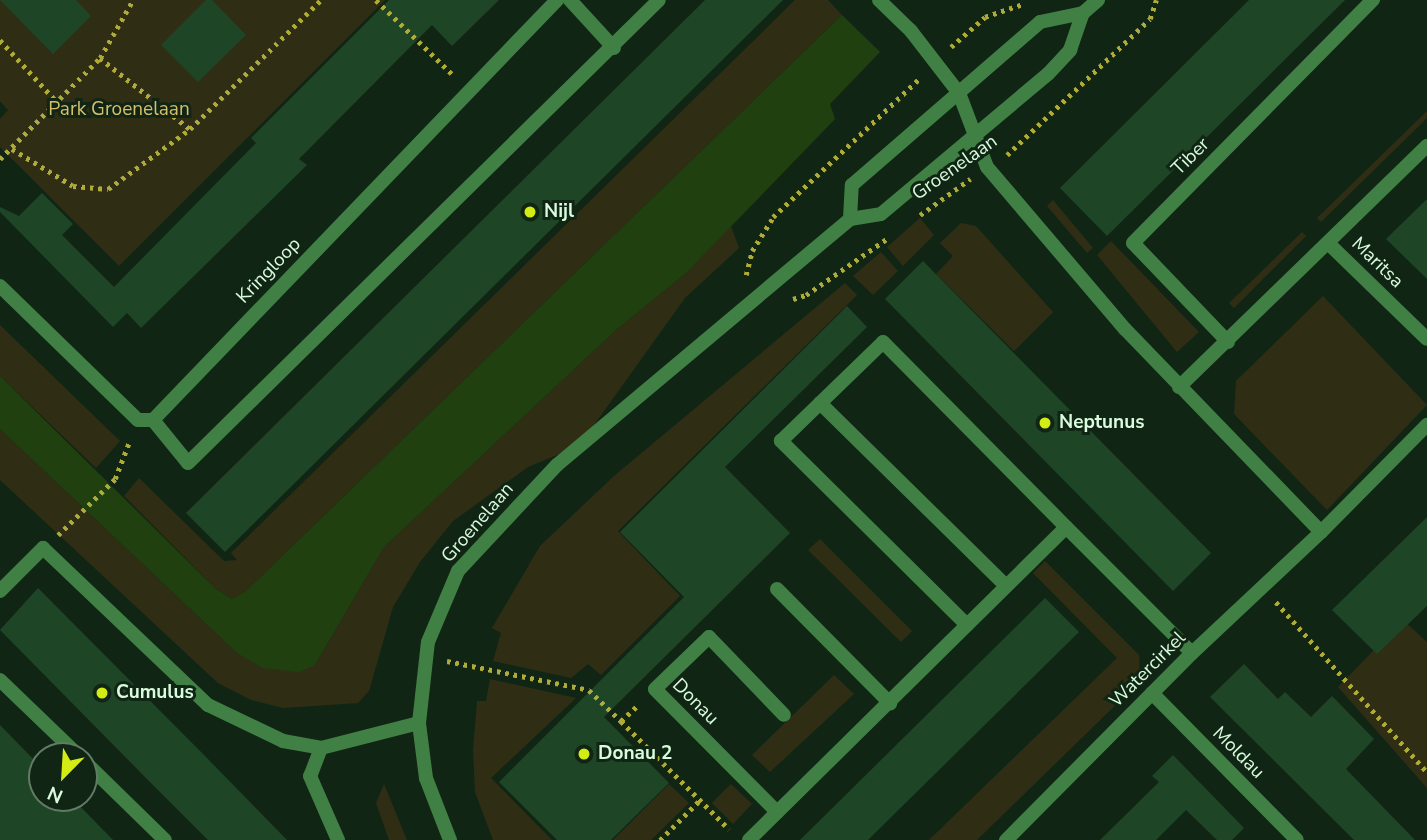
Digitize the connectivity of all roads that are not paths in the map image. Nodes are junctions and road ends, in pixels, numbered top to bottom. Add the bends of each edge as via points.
1 (557, 0) edge
2 (570, 0) edge
3 (659, 0) edge
4 (880, 0) edge
5 (1098, 0) edge
6 (1373, 0) edge
7 (1083, 13) junction
8 (614, 48) junction
9 (959, 93) junction
10 (974, 136) junction
11 (1427, 146) edge
12 (850, 219) junction
13 (1329, 244) junction
14 (0, 286) edge
15 (1427, 340) edge
16 (1228, 342) junction
17 (1179, 387) junction
18 (820, 403) junction
19 (153, 420) junction
20 (1427, 425) edge
21 (1066, 527) junction
22 (1321, 532) junction
23 (1006, 586) junction
24 (777, 589) dead end
25 (0, 591) edge
26 (967, 625) junction
27 (1192, 653) junction
28 (0, 680) edge
29 (1152, 693) junction
30 (890, 703) junction
31 (784, 715) dead end
32 (419, 723) junction
33 (64, 742) edge
34 (321, 748) junction
35 (98, 775) edge
36 (777, 812) junction
37 (165, 840) edge
38 (338, 840) edge
39 (450, 840) edge
40 (749, 840) edge
41 (1006, 840) edge
42 (1297, 840) edge

1 - 19 street, Kringloop
2 - 8 street
3 - 8 street
4 - 9 street
5 - 7 street, Groenelaan
6 - 16 street, Tiber via 1133,243
7 - 9 street, Groenelaan via 1040,22
7 - 10 street, Groenelaan via 1070,50
8 - 19 street via 188,463
9 - 10 street
9 - 12 street, Groenelaan via 852,185
10 - 12 street, Groenelaan via 881,214
10 - 17 street via 987,167
11 - 13 street
12 - 32 street, Groenelaan via 557,465 458,571 428,642
13 - 15 street, Maritsa
13 - 16 street
14 - 19 street via 138,420
16 - 17 street
17 - 22 street
18 - 21 street via 883,342
18 - 23 street
18 - 26 street via 781,441
20 - 22 street, Watercirkel
21 - 23 street
21 - 27 street
22 - 27 street, Watercirkel
23 - 26 street
24 - 30 street
25 - 34 street via 43,548 208,705 283,741
26 - 30 street
27 - 29 street, Watercirkel
28 - 33 street
29 - 41 street, Watercirkel
29 - 42 street, Moldau
30 - 36 street
31 - 36 street, Donau via 709,637 655,689
32 - 34 street
32 - 39 street, Groenelaan via 426,778
34 - 38 street via 310,776
35 - 37 street
36 - 40 street

